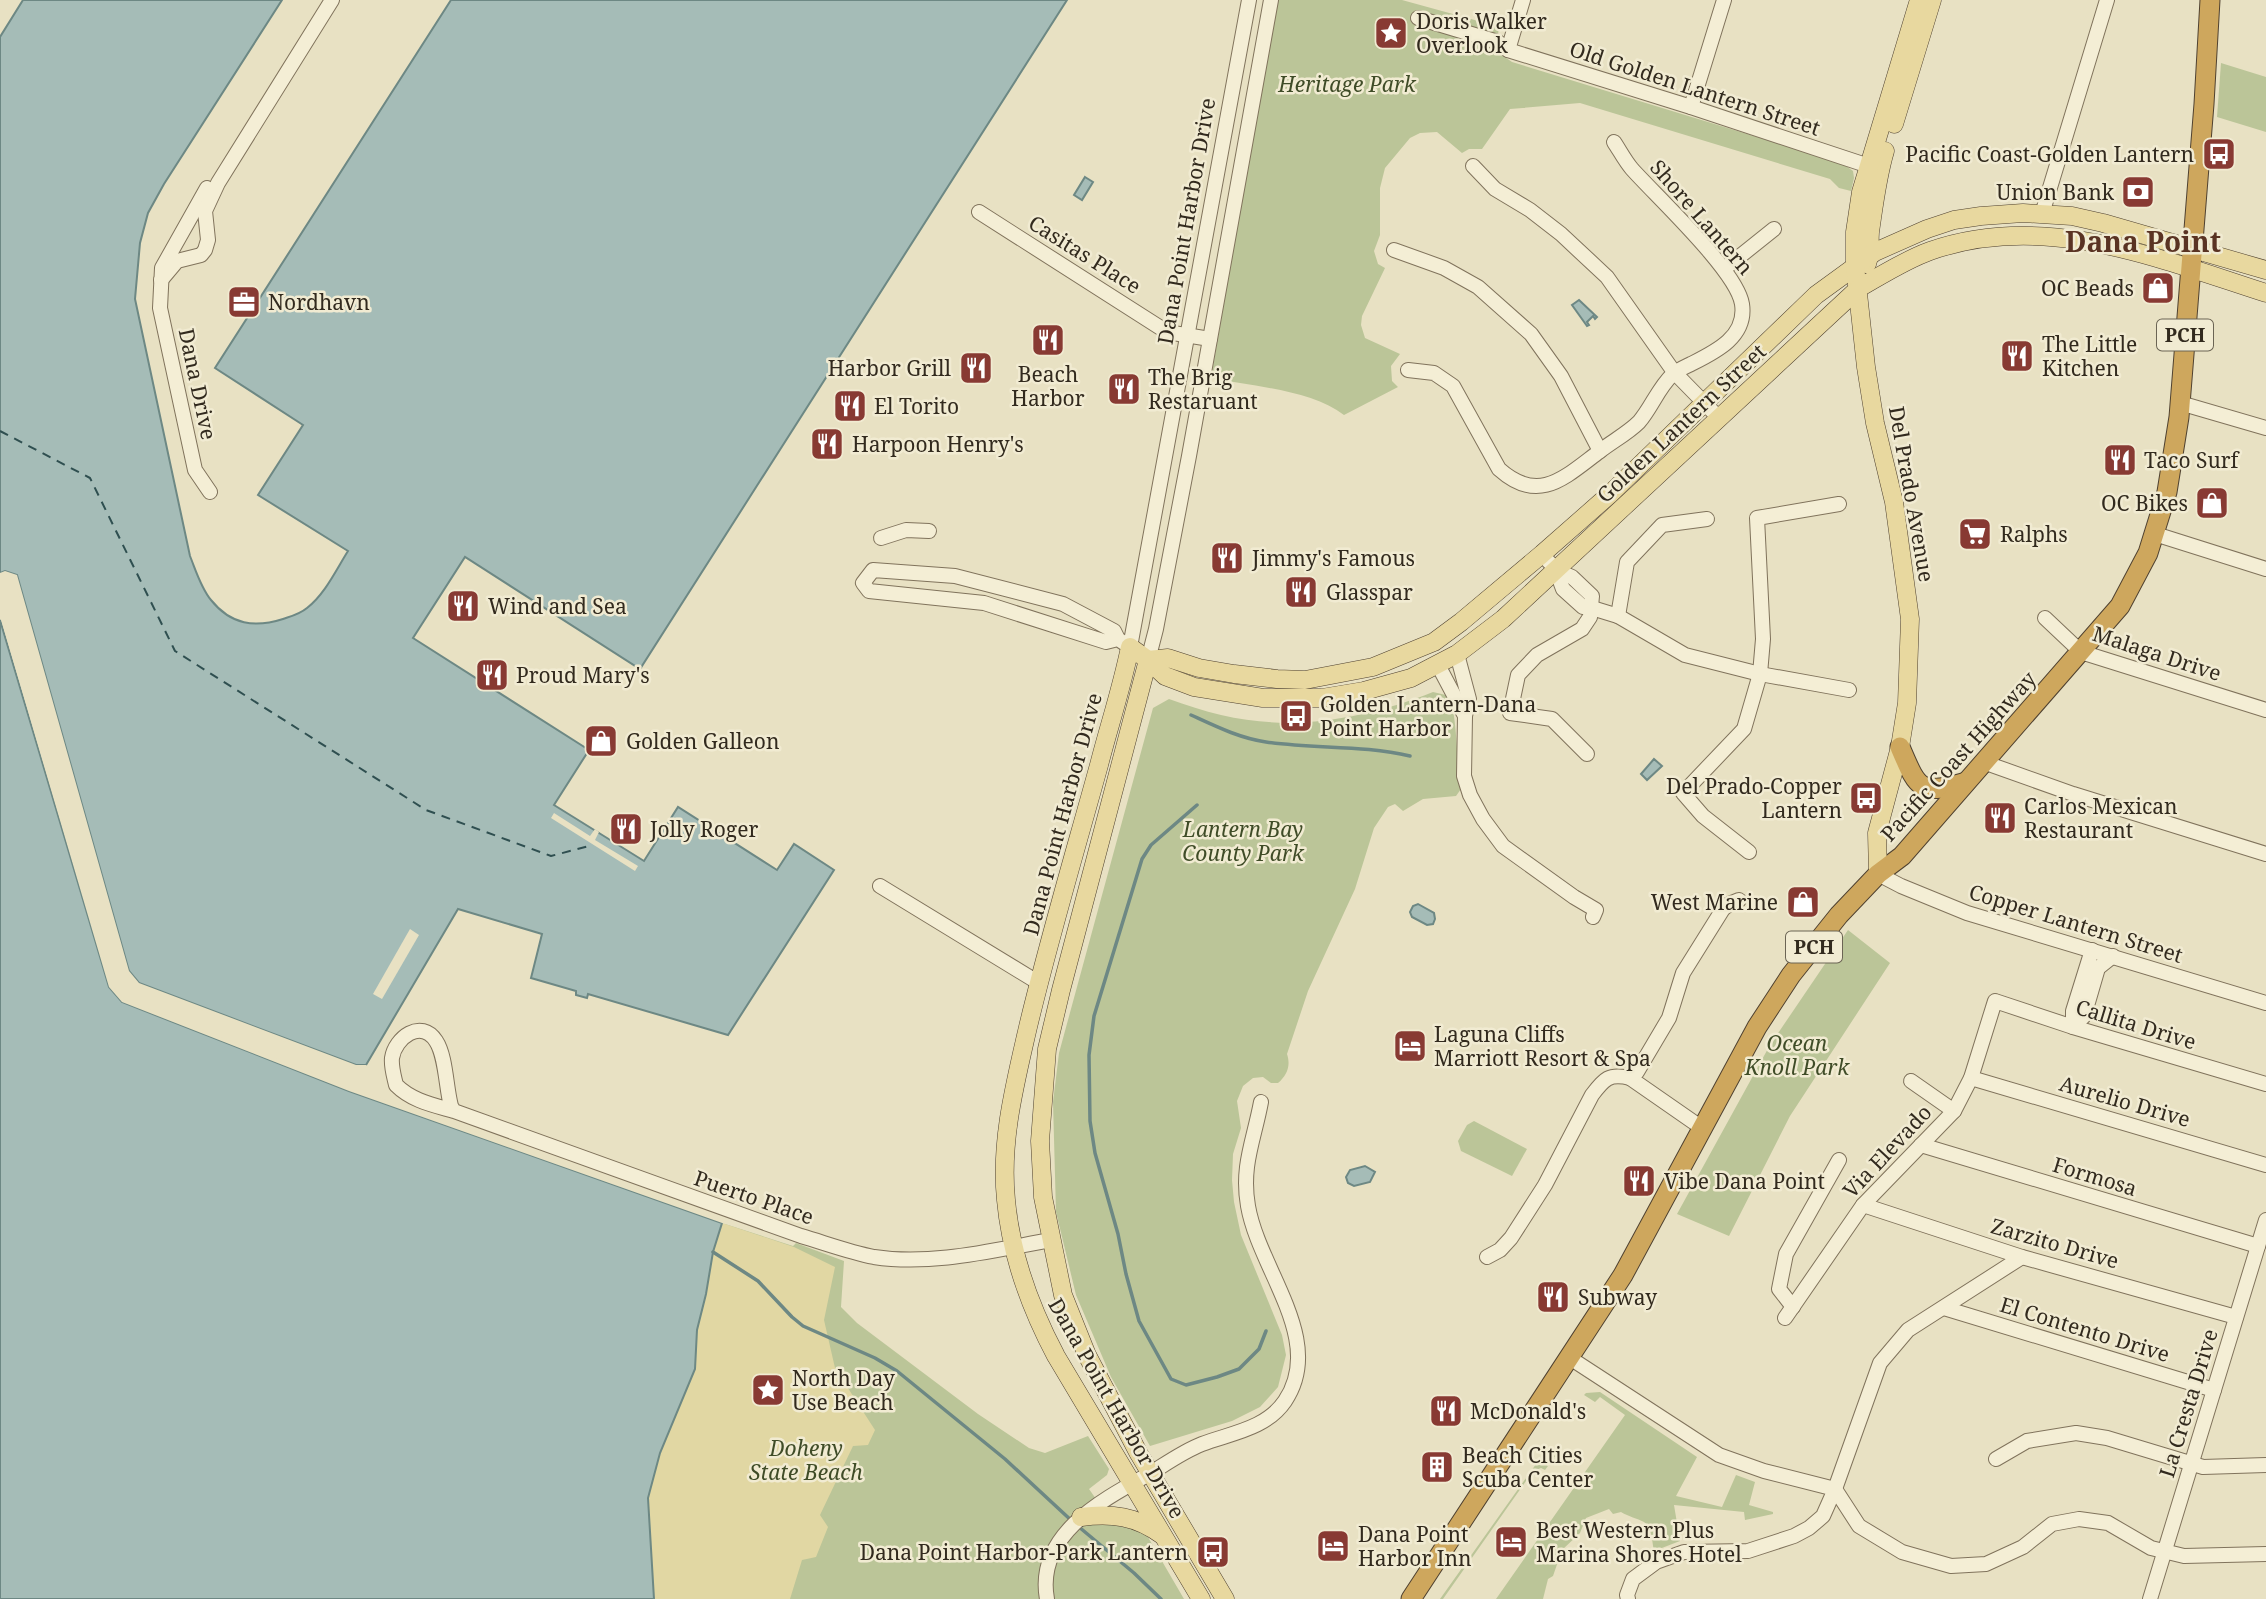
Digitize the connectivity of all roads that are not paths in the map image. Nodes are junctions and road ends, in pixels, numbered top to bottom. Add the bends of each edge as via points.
1 (332, 0) edge
2 (1249, 0) edge
3 (1271, 0) edge
4 (1523, 0) edge
5 (1724, 0) edge
6 (1919, 0) edge
7 (1932, 0) edge
8 (2106, 0) edge
9 (2210, 0) edge
10 (1418, 18) dead end
11 (1508, 50) junction
12 (1691, 107) junction
13 (1614, 142) dead end
14 (1473, 166) dead end
15 (1874, 168) junction
16 (218, 183) junction
17 (979, 212) dead end
18 (2042, 214) junction
19 (1774, 229) dead end
20 (2191, 248) junction
21 (1394, 250) dead end
22 (1870, 255) junction
23 (1855, 266) junction
24 (2190, 268) junction
25 (1724, 269) junction
26 (2266, 270) edge
27 (161, 280) junction
28 (1859, 288) junction
29 (2266, 293) edge
30 (1188, 336) junction
31 (1210, 339) junction
32 (1408, 370) dead end
33 (1674, 372) junction
34 (1703, 403) junction
35 (2180, 403) junction
36 (1719, 418) junction
37 (2266, 428) edge
38 (1600, 451) junction
39 (210, 492) dead end
40 (1839, 504) dead end
41 (1707, 519) dead end
42 (929, 531) dead end
43 (2155, 534) junction
44 (881, 538) dead end
45 (1542, 554) junction
46 (2266, 569) edge
47 (1556, 570) junction
48 (995, 587) junction
49 (988, 605) junction
50 (1587, 607) junction
51 (1618, 616) junction
52 (2045, 618) dead end
53 (1124, 643) junction
54 (2081, 653) junction
55 (1457, 654) junction
56 (1148, 660) junction
57 (1391, 661) junction
58 (1438, 664) junction
59 (1760, 674) junction
60 (1849, 690) dead end
61 (1364, 691) junction
62 (2266, 710) edge
63 (1465, 716) junction
64 (1900, 747) junction
65 (1587, 754) dead end
66 (1983, 762) junction
67 (1966, 782) junction
68 (1748, 852) dead end
69 (2266, 854) edge
70 (1878, 874) junction
71 (880, 886) dead end
72 (1739, 900) dead end
73 (1593, 917) dead end
74 (2092, 950) junction
75 (2113, 956) junction
76 (1039, 983) junction
77 (1061, 990) junction
78 (1995, 1001) joint
79 (2266, 1003) edge
80 (2073, 1027) junction
81 (1630, 1078) junction
82 (1971, 1078) junction
83 (1910, 1081) dead end
84 (2266, 1084) edge
85 (1261, 1102) dead end
86 (454, 1111) junction
87 (1954, 1111) junction
88 (1702, 1128) junction
89 (1921, 1145) junction
90 (1839, 1160) dead end
91 (2266, 1165) edge
92 (1863, 1205) junction
93 (2266, 1220) edge
94 (1051, 1240) junction
95 (1014, 1247) junction
96 (2258, 1247) junction
97 (1487, 1257) dead end
98 (2022, 1257) junction
99 (1944, 1308) junction
100 (2236, 1317) junction
101 (1570, 1358) junction
102 (2214, 1391) junction
103 (1996, 1459) dead end
104 (2192, 1463) junction
105 (2266, 1465) edge
106 (1151, 1472) junction
107 (1132, 1483) junction
108 (1835, 1489) junction
109 (1081, 1517) junction
110 (1164, 1537) junction
111 (2165, 1551) junction
112 (2266, 1554) edge
113 (1627, 1597) edge
114 (1047, 1599) edge
115 (1201, 1599) edge
116 (1225, 1599) edge
117 (1411, 1599) edge
118 (2150, 1599) edge

1 - 16 street, Dana Drive
2 - 30 street, Dana Point Harbor Drive
3 - 31 street, Dana Point Harbor Drive
4 - 11 street
5 - 12 street
6 - 15 main road, Del Prado Avenue
7 - 15 main road, Del Prado Avenue
8 - 18 street
9 - 20 highway, Pacific Coast Highway / PCH
10 - 11 street, Old Golden Lantern Street via 1498,42
11 - 12 street, Old Golden Lantern Street
12 - 15 street, Old Golden Lantern Street
13 - 25 street, Shore Lantern via 1630,166
14 - 33 street via 1495,189 1561,234 1607,277
15 - 22 main road, Del Prado Avenue
15 - 23 main road, Del Prado Avenue via 1861,192
16 - 27 street, Dana Drive via 208,186 166,257
16 - 27 street, Dana Drive via 205,211 205,250 177,261
17 - 30 street, Casitas Place via 1167,332
18 - 20 main road, Golden Lantern Street via 2103,223
18 - 22 main road, Golden Lantern Street via 1954,220
19 - 25 street
20 - 24 highway, Pacific Coast Highway / PCH
20 - 26 main road, Golden Lantern Street
21 - 38 street via 1444,268 1478,287 1531,334 1561,376
22 - 23 main road, Golden Lantern Street
22 - 28 main road, Del Prado Avenue
23 - 28 main road, Del Prado Avenue
23 - 34 main road, Golden Lantern Street via 1816,295
24 - 28 main road, Golden Lantern Street via 2091,240 2017,234 1927,252
24 - 29 main road, Golden Lantern Street
24 - 35 highway, Pacific Coast Highway / PCH
25 - 33 street, Shore Lantern via 1741,299 1741,325 1735,337 1718,349
27 - 39 street, Dana Drive via 160,308 195,470
28 - 36 main road, Golden Lantern Street
28 - 64 main road, Del Prado Avenue via 1865,358 1894,502 1910,620 1907,703
30 - 31 street, Casitas Place
30 - 53 street, Dana Point Harbor Drive
31 - 56 street, Dana Point Harbor Drive
32 - 38 street via 1434,373 1453,386 1499,469 1526,486 1556,481
33 - 34 street
33 - 38 street via 1637,424
34 - 36 street
34 - 45 main road, Golden Lantern Street
35 - 37 street
35 - 43 highway, Pacific Coast Highway / PCH via 2168,492
36 - 47 main road, Golden Lantern Street
40 - 59 street via 1757,518 1763,639
41 - 51 street via 1662,525 1627,562
42 - 44 street via 906,530
43 - 46 street
43 - 54 highway, Pacific Coast Highway / PCH via 2120,606
45 - 47 street
45 - 57 main road, Golden Lantern Street via 1434,642
47 - 50 street via 1572,577 1592,596
47 - 55 main road, Golden Lantern Street
48 - 49 street
48 - 49 street via 954,576 873,570 863,583 869,591
48 - 53 street via 1063,604 1114,631
49 - 53 street via 1106,642
50 - 51 street
50 - 65 street via 1585,626 1537,655 1518,676 1510,713 1552,719
51 - 59 street via 1685,655
52 - 54 street, Malaga Drive
53 - 56 main road, Golden Lantern Street
53 - 76 main road, Dana Point Harbor Drive
54 - 62 street, Malaga Drive
54 - 66 highway, Pacific Coast Highway / PCH
55 - 58 main road, Golden Lantern Street
55 - 63 street via 1469,699
56 - 57 main road, Golden Lantern Street via 1168,658 1199,668 1277,680 1348,673
56 - 61 main road, Golden Lantern Street via 1165,676 1231,694 1294,699
56 - 77 main road, Dana Point Harbor Drive
57 - 61 main road
58 - 61 main road, Golden Lantern Street via 1411,678
58 - 63 street
59 - 60 street
59 - 68 street via 1744,729 1683,793 1703,816
63 - 73 street via 1464,776 1483,819 1503,846 1595,910
64 - 67 highway via 1913,778 1924,787 1942,789
64 - 70 main road, Del Prado Avenue via 1877,832
66 - 67 highway, Pacific Coast Highway / PCH
66 - 69 street
67 - 70 highway, Pacific Coast Highway / PCH via 1902,856
70 - 74 street, Copper Lantern Street via 1967,913
70 - 88 highway, Pacific Coast Highway / PCH via 1791,975
71 - 76 street
72 - 81 street via 1723,909 1683,973 1669,1018
74 - 75 street, Copper Lantern Street
74 - 80 street via 2073,1011
75 - 79 street, Copper Lantern Street
75 - 80 street via 2098,968 2084,1016
76 - 77 main road
76 - 95 main road, Dana Point Harbor Drive via 1007,1127 1006,1199
77 - 94 main road, Dana Point Harbor Drive via 1048,1049 1040,1141
78 - 80 street, Callita Drive
78 - 82 street, Via Elevado
80 - 84 street, Callita Drive
81 - 88 street
81 - 97 street via 1611,1076 1601,1083 1511,1238
82 - 87 street, Via Elevado
82 - 91 street, Aurelio Drive
83 - 87 street
85 - 106 street via 1246,1164 1246,1193 1256,1238 1297,1335 1300,1360 1296,1377 1285,1401 1262,1422 1199,1445
86 - 86 street, Puerto Place via 437,1042 424,1032 412,1031 396,1046 392,1067 396,1086 409,1096
86 - 95 street, Puerto Place via 853,1252 902,1259
87 - 89 street, Via Elevado
88 - 101 highway, Pacific Coast Highway / PCH via 1623,1275
89 - 92 street, Via Elevado
89 - 96 street, Formosa
90 - 92 street, Via Elevado via 1786,1254 1779,1289 1789,1312
92 - 98 street, Zarzito Drive
93 - 96 street, La Cresta Drive
94 - 95 street, Puerto Place
94 - 106 main road, Dana Point Harbor Drive via 1063,1295 1080,1339
95 - 107 main road, Dana Point Harbor Drive via 1043,1332
96 - 100 street, La Cresta Drive
98 - 99 street
98 - 100 street, Zarzito Drive
99 - 102 street, El Contento Drive
99 - 108 street via 1908,1330 1880,1363
100 - 102 street, La Cresta Drive
101 - 108 street via 1719,1455
101 - 117 highway, Pacific Coast Highway / PCH
102 - 104 street, La Cresta Drive
103 - 104 street via 2027,1441 2076,1433
104 - 105 street via 2203,1467
104 - 111 street, La Cresta Drive
106 - 107 street
106 - 116 main road, Dana Point Harbor Drive
107 - 109 street
107 - 110 main road, Dana Point Harbor Drive
108 - 111 street via 1859,1526 1902,1552 1951,1566 1986,1564 2023,1546 2052,1524 2079,1518 2108,1523
108 - 113 street via 1822,1516 1794,1536 1748,1551 1684,1552 1656,1562 1633,1579
109 - 110 main road via 1130,1518
109 - 114 street via 1064,1534 1052,1559
110 - 115 main road, Dana Point Harbor Drive
111 - 112 street via 2184,1556
111 - 118 street, La Cresta Drive

